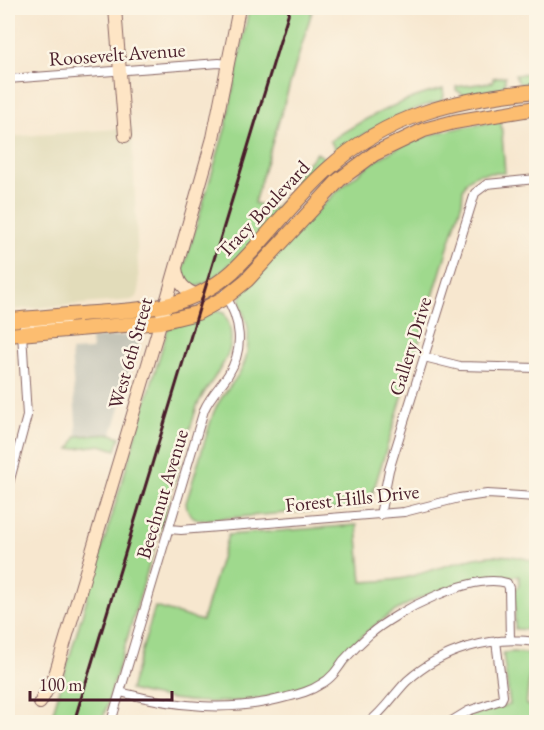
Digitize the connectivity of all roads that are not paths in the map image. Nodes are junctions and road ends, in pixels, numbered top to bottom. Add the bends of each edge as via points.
1 (115, 8) edge
2 (239, 8) edge
3 (228, 64) junction
4 (120, 70) junction
5 (8, 79) edge
6 (537, 91) edge
7 (537, 108) edge
8 (125, 136) dead end
9 (537, 179) edge
10 (176, 263) junction
11 (217, 284) junction
12 (197, 295) junction
13 (226, 297) junction
14 (164, 306) junction
15 (77, 315) junction
16 (8, 320) edge
17 (160, 322) junction
18 (15, 334) edge
19 (424, 357) junction
20 (537, 368) edge
21 (8, 487) edge
22 (537, 497) edge
23 (380, 515) junction
24 (169, 529) junction
25 (510, 640) junction
26 (496, 641) junction
27 (537, 642) edge
28 (120, 692) junction
29 (40, 703) dead end
30 (111, 723) edge
31 (369, 723) edge
32 (450, 723) edge

1 - 4 street
2 - 3 street, West 6th Street
3 - 4 street, Roosevelt Avenue
3 - 10 street, West 6th Street via 213,138
4 - 5 street, Roosevelt Avenue
4 - 8 street
6 - 11 main road, Tracy Boulevard via 441,107 372,135 325,171 247,258
7 - 13 main road, Tracy Boulevard via 441,125 406,136 374,154 339,180 247,280
9 - 19 street, Gallery Drive via 478,188
10 - 12 street via 179,283
10 - 14 street, West 6th Street
11 - 12 main road, Tracy Boulevard
11 - 13 street, Beechnut Avenue
12 - 14 main road, Tracy Boulevard
13 - 17 main road, Tracy Boulevard via 197,313
13 - 24 street, Beechnut Avenue via 238,328 237,356 204,410
14 - 15 main road, Tracy Boulevard
14 - 17 street, West 6th Street
15 - 16 main road, Tracy Boulevard
15 - 18 street via 61,323 27,327
17 - 18 main road, Tracy Boulevard
17 - 29 street, West 6th Street via 55,675
18 - 21 street via 27,416
19 - 20 street via 460,366
19 - 23 street, Gallery Drive via 389,470
22 - 23 street, Forest Hills Drive via 471,496
23 - 24 street, Forest Hills Drive
24 - 28 street, Beechnut Avenue
25 - 26 street
25 - 27 street
25 - 28 street via 507,583 487,583 439,594 406,610 370,634 324,683 285,698 241,706 202,707
26 - 31 street via 439,659 408,680
26 - 32 street via 501,700 468,711
28 - 30 street, Beechnut Avenue

